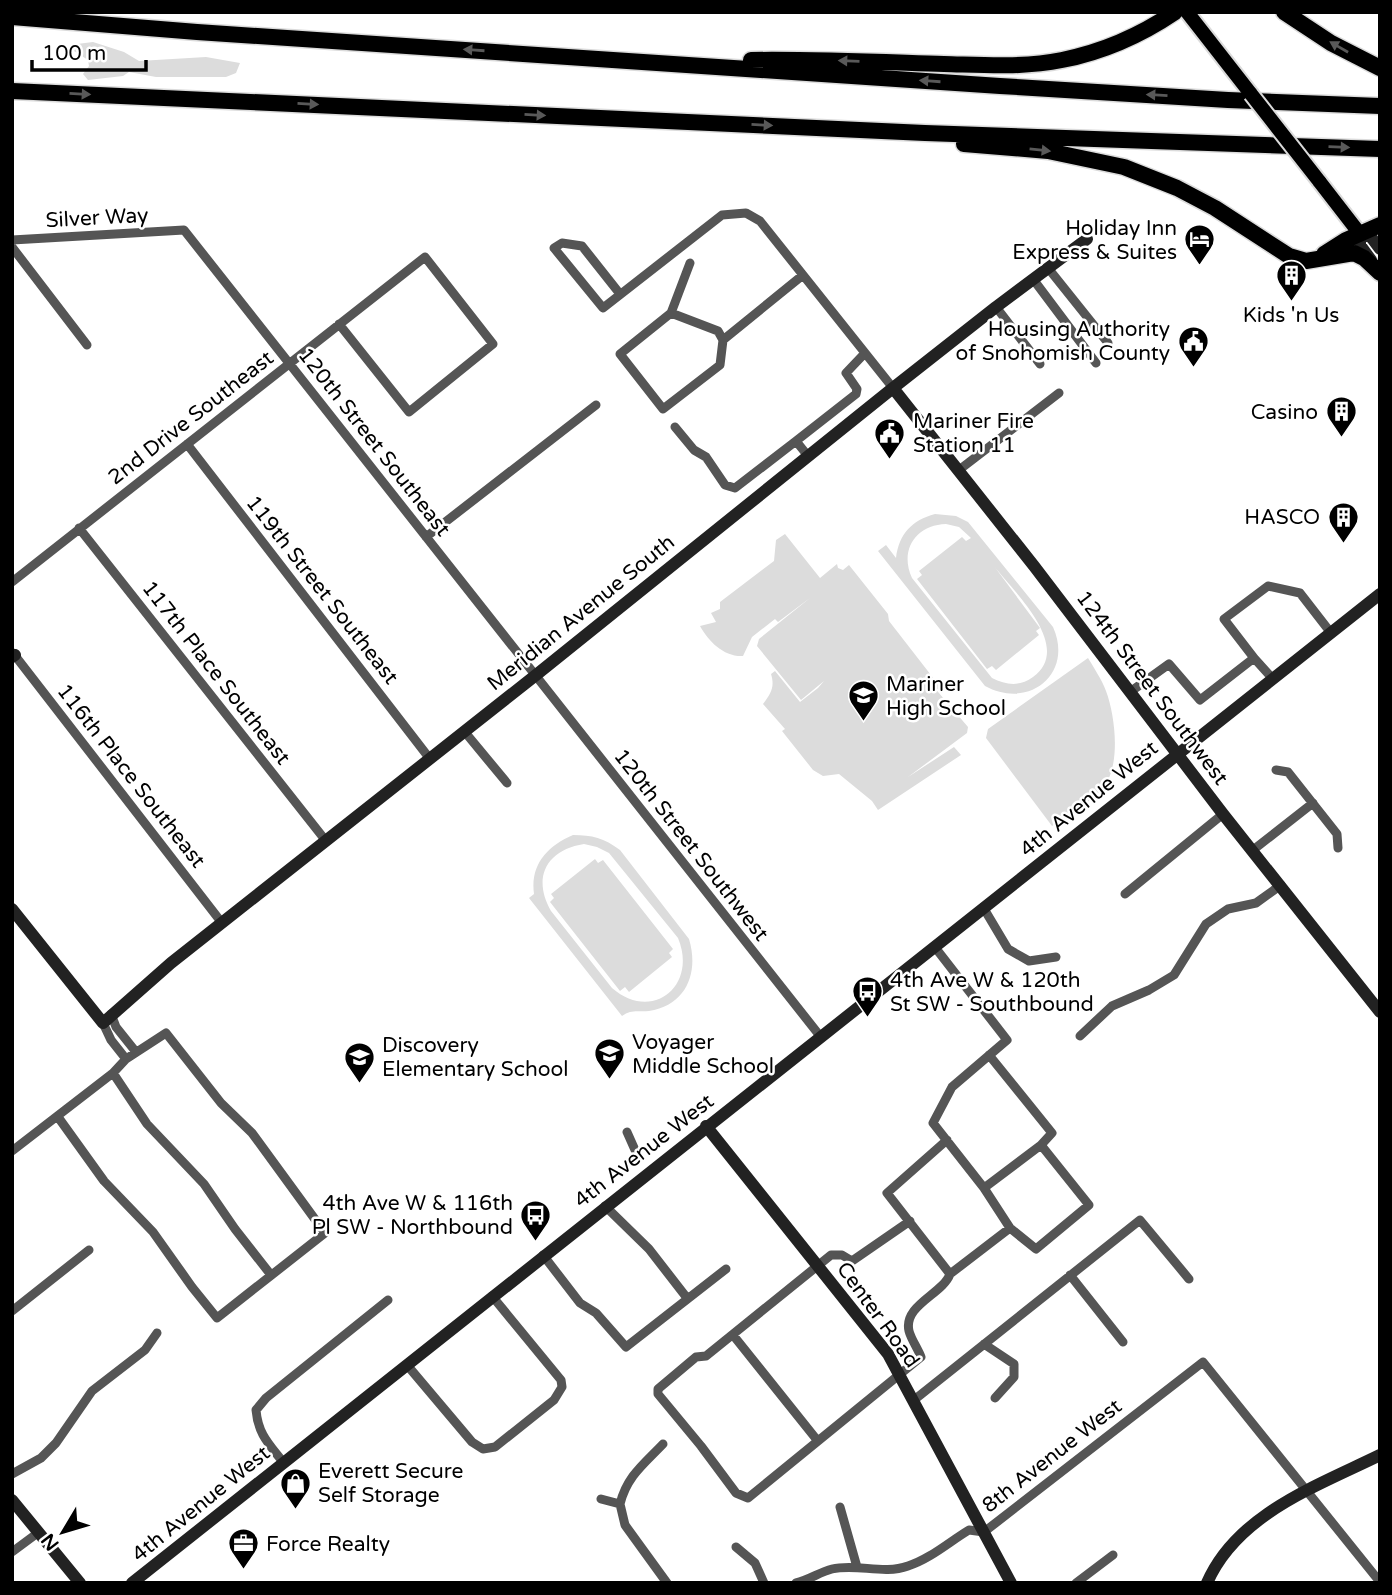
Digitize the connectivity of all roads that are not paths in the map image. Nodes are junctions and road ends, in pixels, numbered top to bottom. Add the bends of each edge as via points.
1 (1153, 12) edge
2 (1175, 12) edge
3 (1187, 12) edge
4 (1284, 12) edge
5 (12, 17) edge
6 (1137, 34) junction
7 (640, 61) junction
8 (1380, 68) edge
9 (12, 91) edge
10 (1380, 106) edge
11 (925, 133) junction
12 (1380, 149) edge
13 (1380, 225) edge
14 (184, 230) joint
15 (1360, 234) junction
16 (1087, 239) dead end
17 (12, 240) edge
18 (12, 247) edge
19 (1380, 249) edge
20 (1316, 259) junction
21 (690, 262) dead end
22 (1048, 268) junction
23 (1380, 272) edge
24 (803, 275) junction
25 (1033, 279) junction
26 (620, 295) junction
27 (996, 307) junction
28 (671, 313) junction
29 (339, 324) junction
30 (723, 340) junction
31 (1108, 343) dead end
32 (87, 345) dead end
33 (865, 353) junction
34 (289, 363) junction
35 (1096, 363) dead end
36 (1041, 364) dead end
37 (893, 388) junction
38 (1059, 393) dead end
39 (596, 405) dead end
40 (675, 427) dead end
41 (796, 441) junction
42 (187, 444) junction
43 (808, 456) junction
44 (959, 470) junction
45 (79, 528) junction
46 (426, 537) junction
47 (12, 582) edge
48 (1380, 594) edge
49 (1331, 632) junction
50 (13, 654) edge
51 (1254, 657) junction
52 (536, 675) junction
53 (1272, 678) junction
54 (1130, 692) junction
55 (464, 731) junction
56 (1177, 753) junction
57 (430, 759) junction
58 (1276, 770) dead end
59 (507, 783) dead end
60 (1312, 803) junction
61 (1223, 814) junction
62 (326, 841) junction
63 (1338, 848) dead end
64 (1253, 850) junction
65 (1281, 885) junction
66 (1125, 894) dead end
67 (983, 907) junction
68 (12, 909) edge
69 (222, 923) junction
70 (934, 946) junction
71 (1056, 957) dead end
72 (1380, 1012) edge
73 (107, 1018) junction
74 (820, 1036) junction
75 (1080, 1036) dead end
76 (136, 1052) junction
77 (989, 1055) junction
78 (126, 1059) junction
79 (113, 1073) junction
80 (58, 1117) junction
81 (706, 1126) junction
82 (627, 1132) dead end
83 (947, 1140) junction
84 (1041, 1144) junction
85 (635, 1150) dead end
86 (12, 1152) edge
87 (984, 1188) junction
88 (605, 1206) junction
89 (910, 1221) junction
90 (1010, 1228) junction
91 (89, 1250) dead end
92 (543, 1255) junction
93 (818, 1266) junction
94 (726, 1269) dead end
95 (950, 1274) junction
96 (271, 1275) junction
97 (1070, 1275) junction
98 (1189, 1279) dead end
99 (492, 1296) junction
100 (687, 1298) junction
101 (388, 1300) dead end
102 (12, 1311) edge
103 (157, 1333) dead end
104 (733, 1335) junction
105 (1123, 1342) dead end
106 (984, 1344) junction
107 (407, 1366) junction
108 (900, 1374) junction
109 (995, 1398) dead end
110 (914, 1400) junction
111 (817, 1440) junction
112 (663, 1444) dead end
113 (1380, 1455) edge
114 (283, 1462) junction
115 (12, 1474) edge
116 (1308, 1490) junction
117 (601, 1499) dead end
118 (12, 1500) edge
119 (620, 1504) junction
120 (840, 1507) dead end
121 (39, 1532) junction
122 (984, 1532) junction
123 (736, 1547) dead end
124 (12, 1552) edge
125 (1113, 1555) dead end
126 (857, 1567) junction
127 (811, 1581) edge
128 (1380, 1582) edge
129 (80, 1583) edge
130 (132, 1583) edge
131 (667, 1583) edge
132 (764, 1583) edge
133 (796, 1583) edge
134 (1011, 1583) edge
135 (1076, 1583) edge
136 (1207, 1583) edge

1 - 6 highway
2 - 6 highway
3 - 15 main road, bridge
8 -> 4 highway
7 -> 5 highway
6 -> 7 highway via 1080,56 1028,65 799,59
10 -> 7 highway
9 -> 11 highway
11 -> 12 highway
11 -> 20 highway via 951,143 1048,151 1124,167 1215,208 1289,256
13 - 15 highway
14 - 17 street, Silver Way
14 - 34 street, 120th Street Southeast
15 - 19 street via 1371,237
15 - 20 highway
15 - 23 street via 1360,245
16 - 22 street, Meridian Avenue South
18 - 32 street
20 - 23 highway via 1354,253
21 - 28 street
22 - 25 street, Meridian Avenue South
22 - 31 street
24 - 26 street via 760,221 746,213 722,215
24 - 30 street
24 - 33 street
25 - 27 street, Meridian Avenue South
25 - 35 street
26 - 26 street via 603,308 554,248 562,243 582,246
27 - 36 street
27 - 37 street, Meridian Avenue South
28 - 30 street via 718,331
28 - 30 street via 620,354 663,409 720,365
29 - 29 street, 2nd Drive Southeast via 409,412 493,344 425,257
29 - 34 street, 2nd Drive Southeast
33 - 37 street
33 - 41 street via 846,373 856,394
34 - 42 street, 2nd Drive Southeast
34 - 46 street, 120th Street Southeast
37 - 43 street, Meridian Avenue South
37 - 44 street, 124th Street Southwest
38 - 44 street
39 - 46 street
40 - 41 street via 706,457 725,485 734,488
41 - 43 street
42 - 45 street, 2nd Drive Southeast
42 - 57 street, 119th Street Southeast
43 - 52 street, Meridian Avenue South
44 - 54 street, 124th Street Southwest
45 - 47 street, 2nd Drive Southeast
45 - 62 street, 117th Place Southeast
46 - 52 street, 120th Street Southeast
48 - 49 street, 4th Avenue West
49 - 51 street via 1300,593 1268,586 1224,620
49 - 53 street, 4th Avenue West
50 - 69 street, 116th Place Southeast
51 - 53 street
51 - 54 street via 1200,700 1169,664
52 - 55 street, Meridian Avenue South
52 - 74 street, 120th Street Southwest
53 - 56 street, 4th Avenue West
54 - 56 street, 124th Street Southwest
55 - 57 street, Meridian Avenue South
55 - 59 street
56 - 61 street, 124th Street Southwest
56 - 67 street, 4th Avenue West
57 - 62 street, Meridian Avenue South
58 - 60 street via 1288,772
60 - 63 street via 1337,834
60 - 64 street
61 - 64 street, 124th Street Southwest
61 - 66 street
62 - 69 street, Meridian Avenue South
64 - 65 street, 124th Street Southwest
65 - 72 street, 124th Street Southwest
65 - 75 street via 1256,902 1228,909 1206,924 1174,975 1112,1006
67 - 70 street, 4th Avenue West
67 - 71 street via 1008,948 1029,961
68 - 73 street
69 - 73 street, Meridian Avenue South
70 - 74 street, 4th Avenue West
70 - 77 street via 1007,1040
73 - 76 street
73 - 78 street via 111,1040
74 - 81 street, 4th Avenue West
76 - 78 street
76 - 96 street via 166,1033 221,1103 252,1133 325,1233
77 - 83 street via 952,1087 933,1123
77 - 84 street via 1052,1133
78 - 79 street
79 - 80 street
79 - 96 street via 147,1124 204,1184
80 - 86 street
80 - 96 street via 104,1181 153,1231 217,1318
81 - 88 street, 4th Avenue West
81 - 93 street, Center Road
82 - 85 street
83 - 87 street
83 - 89 street via 887,1193
84 - 87 street
84 - 90 street via 1089,1205 1036,1249
87 - 90 street
88 - 92 street, 4th Avenue West
88 - 100 street via 649,1249
89 - 93 street via 852,1261 831,1255
89 - 95 street
90 - 95 street
91 - 102 street
92 - 99 street, 4th Avenue West
92 - 100 street via 580,1303 596,1313 626,1347
93 - 104 street
93 - 108 street, Center Road
94 - 100 street
95 - 108 street via 910,1320 908,1330 921,1357
97 - 98 street via 1140,1220
97 - 105 street
97 - 106 street
99 - 107 street, 4th Avenue West
99 - 107 street via 561,1380 554,1400 495,1447 483,1449
101 - 114 street via 256,1410 262,1434
103 - 115 street via 145,1350 92,1391 41,1458
104 - 111 street
104 - 111 street via 706,1356 696,1357 662,1384 657,1394 736,1493 748,1498
106 - 109 street via 1014,1364 1014,1377
106 - 110 street
107 - 114 street, 4th Avenue West
108 - 110 street, Center Road
108 - 111 street
110 - 122 street, Center Road
112 - 119 street via 631,1476
113 - 116 street
114 - 130 street, 4th Avenue West
116 - 122 street, 8th Avenue West via 1203,1362
116 - 128 street
116 - 136 street via 1260,1518 1224,1554
117 - 119 street
118 - 121 street
119 - 131 street via 625,1525
120 - 126 street
121 - 124 street
121 - 129 street
122 - 126 street, 8th Avenue West via 969,1530 908,1567 885,1571
122 - 134 street, Center Road
123 - 132 street via 755,1563
125 - 135 street
126 - 127 street, 8th Avenue West via 831,1569
127 - 133 street, 8th Avenue West

